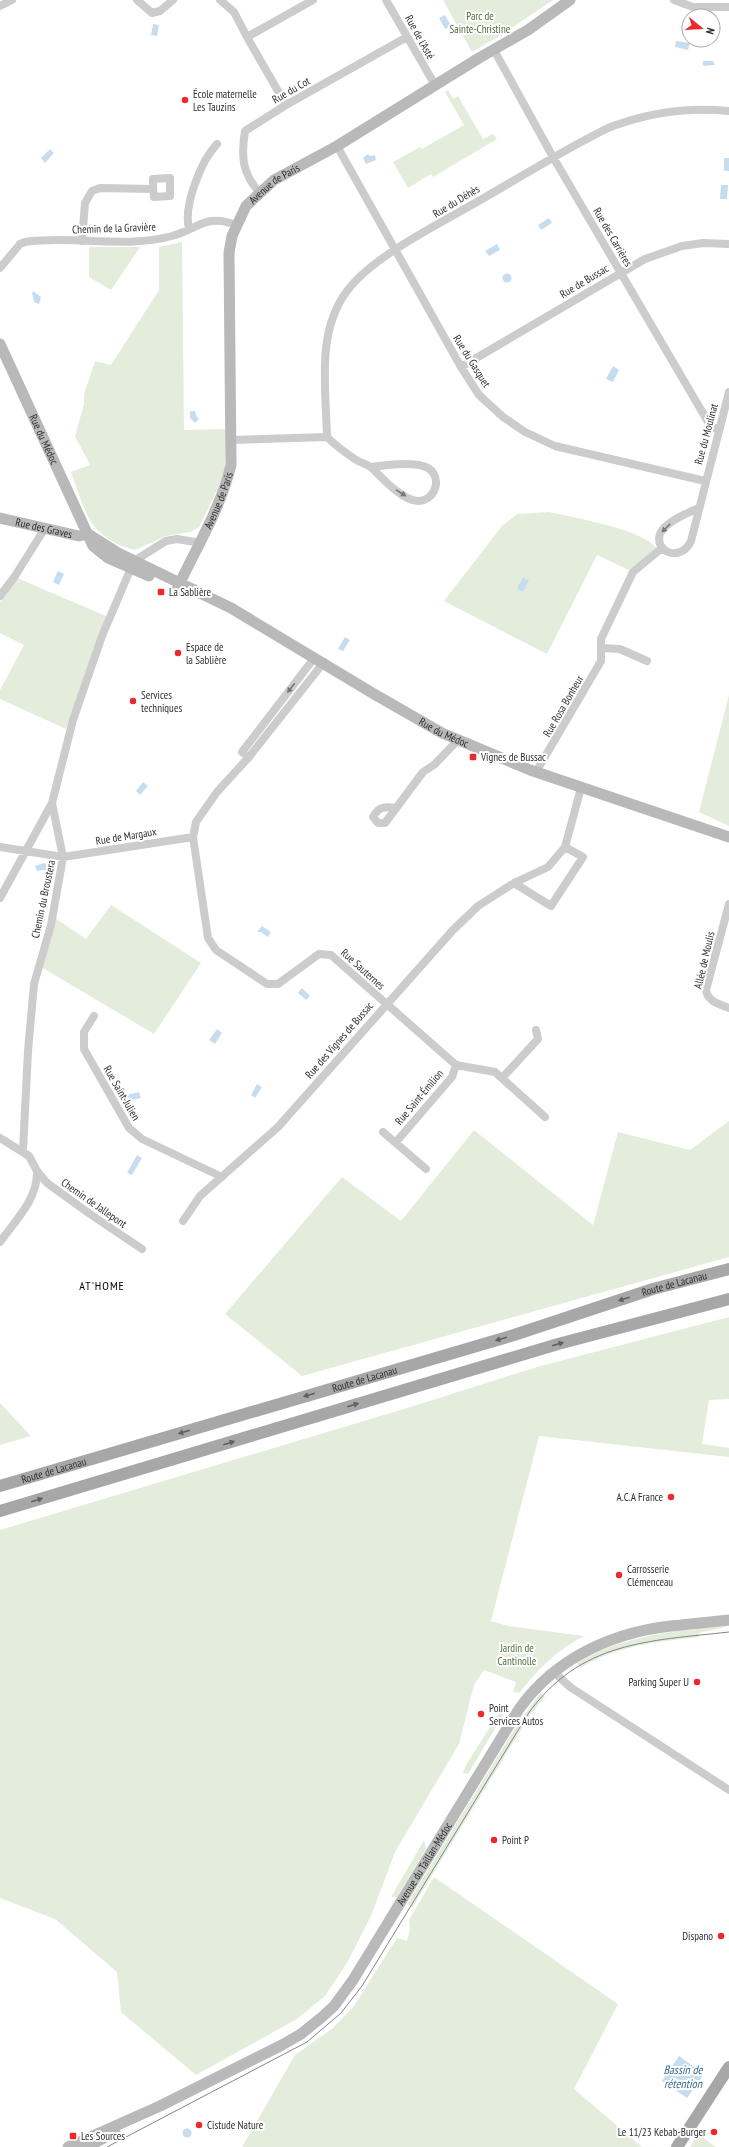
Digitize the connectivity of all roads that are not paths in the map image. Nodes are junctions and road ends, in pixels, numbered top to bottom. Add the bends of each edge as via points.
1 (12, 0) edge
2 (137, 0) edge
3 (173, 0) edge
4 (220, 0) edge
5 (313, 0) edge
6 (386, 0) edge
7 (570, 0) edge
8 (674, 0) edge
9 (0, 6) edge
10 (729, 7) edge
11 (247, 37) junction
12 (407, 37) junction
13 (494, 50) junction
14 (435, 86) junction
15 (286, 105) junction
16 (729, 111) edge
17 (217, 144) dead end
18 (337, 146) junction
19 (553, 157) junction
20 (154, 189) dead end
21 (259, 192) junction
22 (236, 225) junction
23 (189, 229) junction
24 (82, 241) junction
25 (729, 244) edge
26 (396, 250) junction
27 (0, 268) edge
28 (621, 272) junction
29 (0, 344) edge
30 (461, 367) junction
31 (729, 392) edge
32 (719, 429) junction
33 (327, 437) junction
34 (232, 440) junction
35 (371, 467) junction
36 (705, 481) junction
37 (699, 508) junction
38 (0, 518) edge
39 (45, 528) junction
40 (88, 534) junction
41 (201, 543) junction
42 (662, 548) junction
43 (132, 564) junction
44 (180, 583) junction
45 (0, 596) edge
46 (602, 648) junction
47 (319, 660) junction
48 (647, 661) dead end
49 (458, 740) junction
50 (536, 772) junction
51 (581, 788) junction
52 (52, 803) junction
53 (638, 806) junction
54 (395, 808) dead end
55 (729, 834) edge
56 (193, 836) junction
57 (729, 837) edge
58 (0, 847) edge
59 (565, 847) junction
60 (25, 852) junction
61 (63, 857) junction
62 (514, 883) junction
63 (0, 898) edge
64 (729, 904) edge
65 (386, 1004) junction
66 (729, 1008) edge
67 (94, 1016) dead end
68 (536, 1030) dead end
69 (456, 1065) junction
70 (503, 1077) junction
71 (545, 1117) dead end
72 (383, 1132) dead end
73 (0, 1138) edge
74 (396, 1142) junction
75 (23, 1150) junction
76 (426, 1169) dead end
77 (37, 1171) junction
78 (222, 1177) junction
79 (183, 1221) dead end
80 (0, 1242) edge
81 (142, 1249) dead end
82 (729, 1269) edge
83 (729, 1299) edge
84 (0, 1486) edge
85 (0, 1512) edge
86 (729, 1613) edge
87 (729, 1620) edge
88 (680, 1625) junction
89 (554, 1672) junction
90 (729, 1790) edge
91 (729, 2067) edge
92 (160, 2106) junction
93 (68, 2147) edge
94 (88, 2147) edge
95 (677, 2147) edge

1 - 9 street
2 - 3 street via 152,12 160,11
4 - 11 street via 234,12
5 - 11 street
6 - 12 street, Rue de l'Asté
7 - 13 street, Avenue de Paris
8 - 10 street via 693,7
11 - 15 street
12 - 14 street, Rue de l'Asté
12 - 15 street, Rue du Cot
13 - 14 street, Avenue de Paris
13 - 19 street, Rue des Carrières
14 - 18 street, Avenue de Paris
15 - 21 street, Rue du Cot via 245,131 243,159 246,175
16 - 19 street, Rue du Déhès via 681,110 658,113 613,126
17 - 23 street via 207,154 199,174 186,218
18 - 21 street, Avenue de Paris via 274,180
18 - 26 street, Rue du Gasquet
19 - 26 street, Rue du Déhès
19 - 28 street, Rue des Carrières
20 - 24 street via 100,188 92,191 85,203
21 - 22 street, Avenue de Paris via 246,206
22 - 23 street, Chemin de la Gravière via 206,221
22 - 34 street, Avenue de Paris via 229,253
23 - 24 street, Chemin de la Gravière via 172,236 144,241
24 - 27 street, Chemin de la Gravière via 25,242 20,244
25 - 28 street, Rue de Bussac via 703,243 668,250
26 - 30 street, Rue du Gasquet
26 - 33 street, Rue du Déhès via 367,270 347,291 337,309 326,349
28 - 30 street, Rue de Bussac
28 - 32 street, Rue des Carrières via 711,427
29 - 40 street, Rue du Médoc
30 - 36 street, Rue du Gasquet via 479,395 503,417 525,432 555,446
31 - 32 street, Rue du Moulinat
32 - 36 street, Rue du Moulinat
33 - 34 street
33 - 35 street via 336,447
34 - 41 street, Avenue de Paris via 231,465 225,490
35 -> 35 street via 395,489 412,499 425,499 433,494 436,486 436,478 431,470 423,466
36 - 37 street, Rue du Moulinat
37 -> 42 street via 688,512 663,529 660,534
37 - 42 street, Rue du Moulinat via 688,548 677,554
38 - 39 street, Rue des Graves
39 - 40 street, Rue des Graves via 79,536
39 - 45 street via 16,576
40 - 43 street, Rue du Médoc via 93,546 108,558
41 - 43 street via 177,539 166,541
41 - 44 street, Avenue de Paris
42 - 46 street, Rue Rosa Bonheur via 633,572 601,639
43 - 44 street, Rue du Médoc
43 - 52 street, Chemin du Broustera via 102,636 72,720
44 - 47 street, Rue du Médoc via 264,627
46 - 48 street via 620,649
46 - 50 street, Rue Rosa Bonheur via 601,661
47 - 49 street, Rue du Médoc via 374,694
47 - 56 street, Rue Sauternes via 242,752 249,757 217,792 196,822
49 - 50 street, Rue du Médoc
49 - 54 street via 434,765 423,772
50 - 51 street, Rue du Médoc
51 - 53 street, Rue du Médoc
51 - 59 street, Rue des Vignes de Bussac
52 - 60 street
52 - 61 street, Chemin du Broustera
53 - 55 street, Rue du Médoc via 666,809 719,826
53 - 57 street, Rue du Médoc
56 - 61 street, Rue de Margaux
56 - 65 street, Rue Sauternes via 208,938 216,950 268,984 278,984 319,954 331,955
58 - 60 street, Rue de Margaux
59 - 62 street, Rue des Vignes de Bussac via 548,867
59 - 62 street via 583,857 551,906
60 - 61 street, Rue de Margaux
60 - 63 street
61 - 75 street, Chemin du Broustera via 51,925 34,984
62 - 65 street, Rue des Vignes de Bussac via 478,906
64 - 66 street, Allée de Moulis via 706,996
65 - 69 street, Rue Sauternes
65 - 78 street, Rue des Vignes de Bussac via 278,1127
67 - 78 street, Rue Saint-Julien via 84,1032 84,1049 129,1128 142,1139
68 - 70 street via 538,1039
69 - 70 street via 484,1068
69 - 74 street, Rue Saint-Émilion via 452,1077
70 - 71 street
72 - 74 street, Rue Saint-Émilion
73 - 75 street
74 - 76 street, Rue Saint-Émilion
75 - 77 street, Chemin de Jallepont
77 - 80 street via 37,1186 30,1200
77 - 81 street, Chemin de Jallepont via 53,1187
78 - 79 street, Rue des Vignes de Bussac via 200,1196
82 -> 84 main road, Route de Lacanau via 654,1289 506,1338
85 -> 83 main road, Route de Lacanau via 558,1344
86 - 88 street, Avenue du Taillan-Médoc via 698,1618
87 - 88 street, Avenue du Taillan-Médoc
88 - 89 street, Avenue du Taillan-Médoc via 633,1633 600,1643 578,1654
89 - 90 street via 570,1687
89 - 92 street, Avenue du Taillan-Médoc via 538,1686 519,1709 357,1974 334,2006 301,2034 282,2045
91 - 95 main road
92 - 93 street, Avenue du Taillan-Médoc
92 - 94 street, Avenue du Taillan-Médoc

